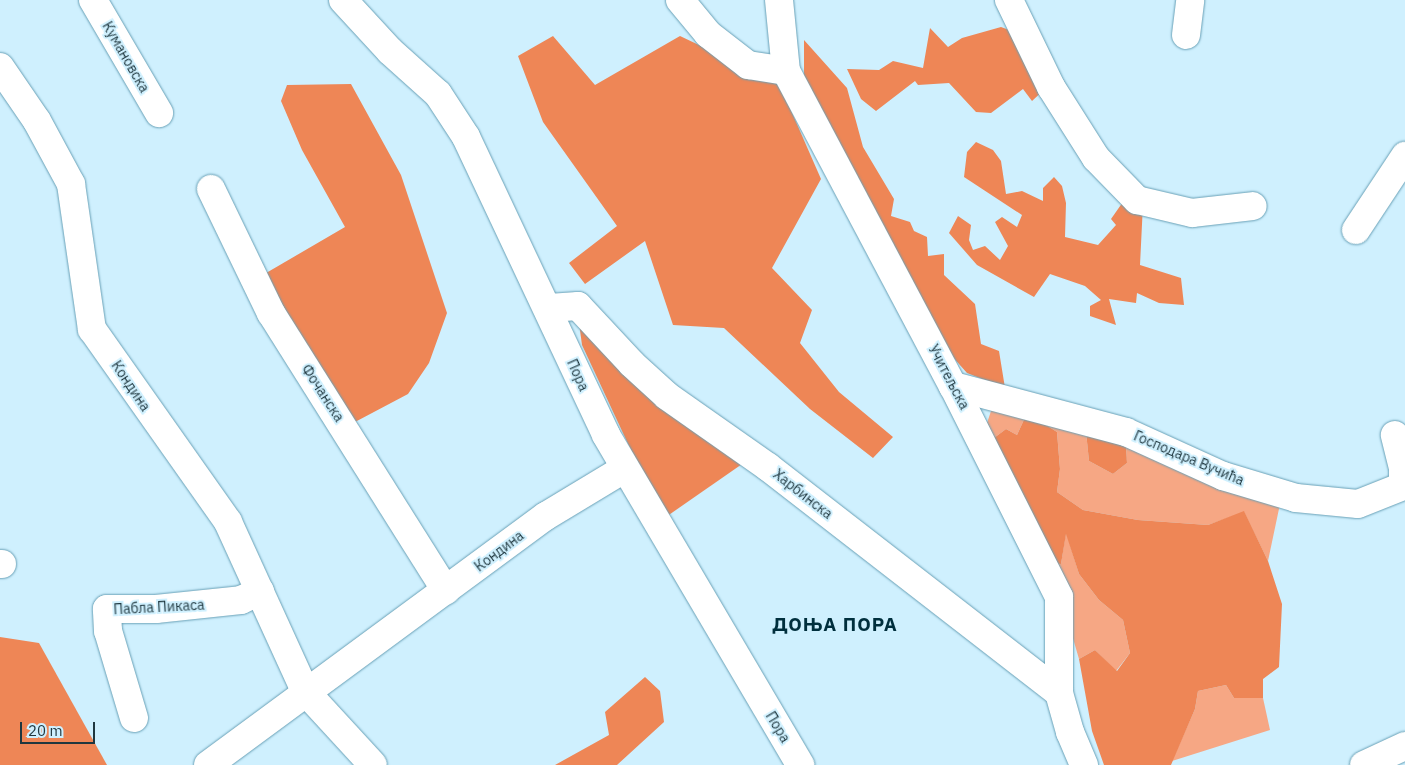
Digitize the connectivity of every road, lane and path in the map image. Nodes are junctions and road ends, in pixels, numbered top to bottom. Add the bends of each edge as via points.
1 (93, 0) edge
2 (343, 0) edge
3 (680, 0) edge
4 (779, 0) edge
5 (1009, 0) edge
6 (1190, 0) edge
7 (1186, 35) dead end
8 (0, 67) edge
9 (786, 71) junction
10 (159, 113) dead end
11 (1405, 156) edge
12 (211, 189) dead end
13 (1253, 206) dead end
14 (1356, 230) dead end
15 (549, 308) junction
16 (953, 386) junction
17 (1395, 435) dead end
18 (624, 469) junction
19 (260, 591) junction
20 (446, 591) junction
21 (305, 691) junction
22 (1059, 693) junction
23 (134, 718) dead end
24 (1405, 746) edge
25 (208, 765) edge
26 (373, 765) edge
27 (800, 765) edge
28 (1084, 765) edge
29 (1364, 765) edge

1 - 10 street, Кумановска
2 - 15 street, Пора via 390,51 438,94 454,117 480,163
3 - 9 street via 708,34 748,65
4 - 9 street, Учитељска
5 - 13 street via 1051,87 1091,150 1137,200 1192,213
6 - 7 street
8 - 19 street, Кондина via 37,121 71,184 92,329 228,522
9 - 16 street, Учитељска
11 - 14 street
12 - 20 street, Фочанска via 271,313
15 - 18 street, Пора via 583,388
15 - 22 street, Харбинска via 570,304 585,311 632,364 667,396 768,467
16 - 17 street, Господара Вучића via 1126,432 1223,476 1296,498 1358,504 1403,486 1403,468
16 - 22 street, Учитељска via 1058,597
18 - 20 street, Кондина via 546,516
18 - 27 street, Пора
19 - 21 street, Кондина
19 - 23 street, Пабла Пикаса via 241,600 156,609 107,609 108,631
20 - 21 street, Кондина
21 - 25 street
21 - 26 street, Кондина
22 - 28 street, Учитељска
24 - 29 street

